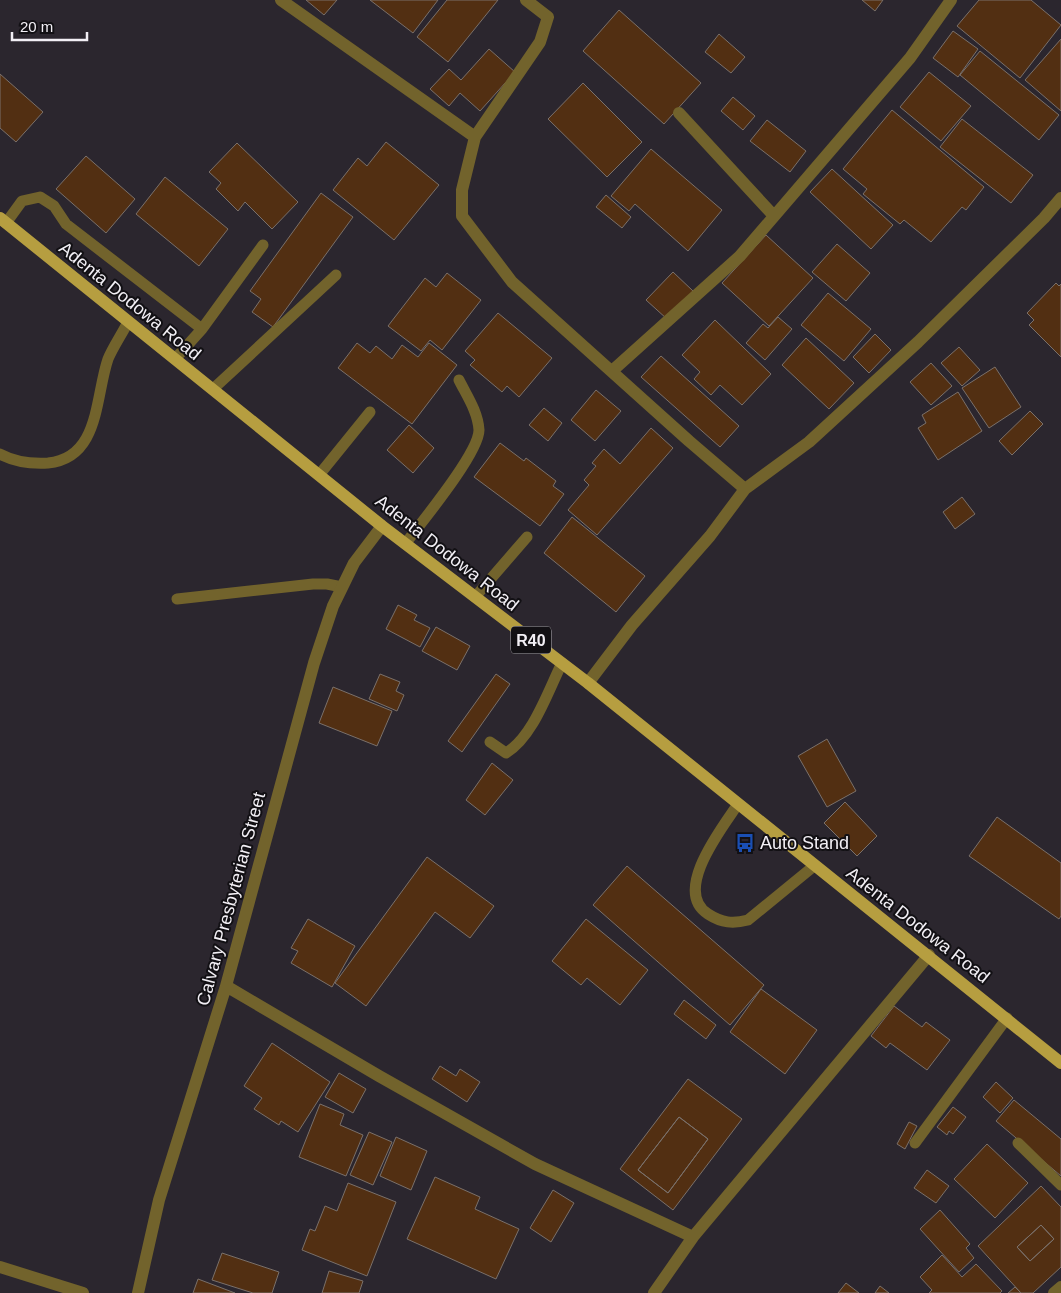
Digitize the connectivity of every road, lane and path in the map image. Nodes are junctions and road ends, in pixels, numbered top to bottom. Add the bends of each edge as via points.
1 (281, 0) edge
2 (526, 0) edge
3 (951, 0) edge
4 (679, 113) dead end
5 (474, 137) junction
6 (1061, 198) edge
7 (774, 216) junction
8 (3, 220) edge
9 (263, 245) dead end
10 (336, 276) dead end
11 (128, 322) junction
12 (202, 330) junction
13 (175, 360) junction
14 (612, 371) junction
15 (459, 380) dead end
16 (212, 390) junction
17 (370, 412) dead end
18 (0, 454) edge
19 (319, 475) junction
20 (745, 489) junction
21 (382, 526) junction
22 (527, 537) dead end
23 (405, 544) junction
24 (342, 587) junction
25 (475, 597) junction
26 (177, 599) dead end
27 (562, 663) junction
28 (588, 683) junction
29 (490, 742) dead end
30 (738, 804) junction
31 (814, 866) junction
32 (929, 955) junction
33 (226, 986) junction
34 (1007, 1018) junction
35 (1061, 1063) edge
36 (915, 1143) dead end
37 (1018, 1143) dead end
38 (1061, 1185) edge
39 (693, 1237) junction
40 (0, 1267) edge
41 (1061, 1287) edge
42 (83, 1293) edge
43 (138, 1293) edge
44 (654, 1293) edge
45 (1054, 1293) edge

1 - 5 street
2 - 5 street via 548,17 540,42
3 - 7 street via 910,58
4 - 7 street
5 - 14 street via 462,190 462,216 512,282
6 - 20 street via 925,335 809,442
7 - 14 street via 740,256
8 - 11 main road, Adenta Dodowa Road / R40
8 - 12 lane via 22,201 40,197 54,206 66,224
9 - 12 lane
10 - 16 lane
11 - 13 main road, Adenta Dodowa Road / R40
11 - 18 lane via 109,358 89,436 75,454 55,462 30,464
12 - 13 lane
13 - 16 main road, Adenta Dodowa Road / R40
14 - 20 street
15 - 23 lane via 477,416 479,432 473,449
16 - 19 main road, Adenta Dodowa Road / R40
17 - 19 lane
19 - 21 main road, Adenta Dodowa Road / R40
20 - 28 street
21 - 23 main road, Adenta Dodowa Road / R40
21 - 24 street, Calvary Presbyterian Street via 354,563
22 - 25 lane
23 - 25 main road, Adenta Dodowa Road / R40
24 - 26 lane via 314,584
24 - 33 street, Calvary Presbyterian Street via 314,663
25 - 27 main road, Adenta Dodowa Road / R40
27 - 28 main road, Adenta Dodowa Road / R40
27 - 29 lane via 521,742 506,753
28 - 30 main road, Adenta Dodowa Road / R40
30 - 31 main road, Adenta Dodowa Road / R40
30 - 31 lane via 706,853 697,877 697,903 705,912 726,922 748,920
31 - 32 main road, Adenta Dodowa Road / R40
32 - 34 main road, Adenta Dodowa Road / R40
32 - 39 street
33 - 39 street via 535,1164
33 - 43 street, Calvary Presbyterian Street via 159,1200
34 - 35 main road, Adenta Dodowa Road / R40
34 - 36 lane
37 - 38 lane
39 - 44 street
40 - 42 street
41 - 45 street

